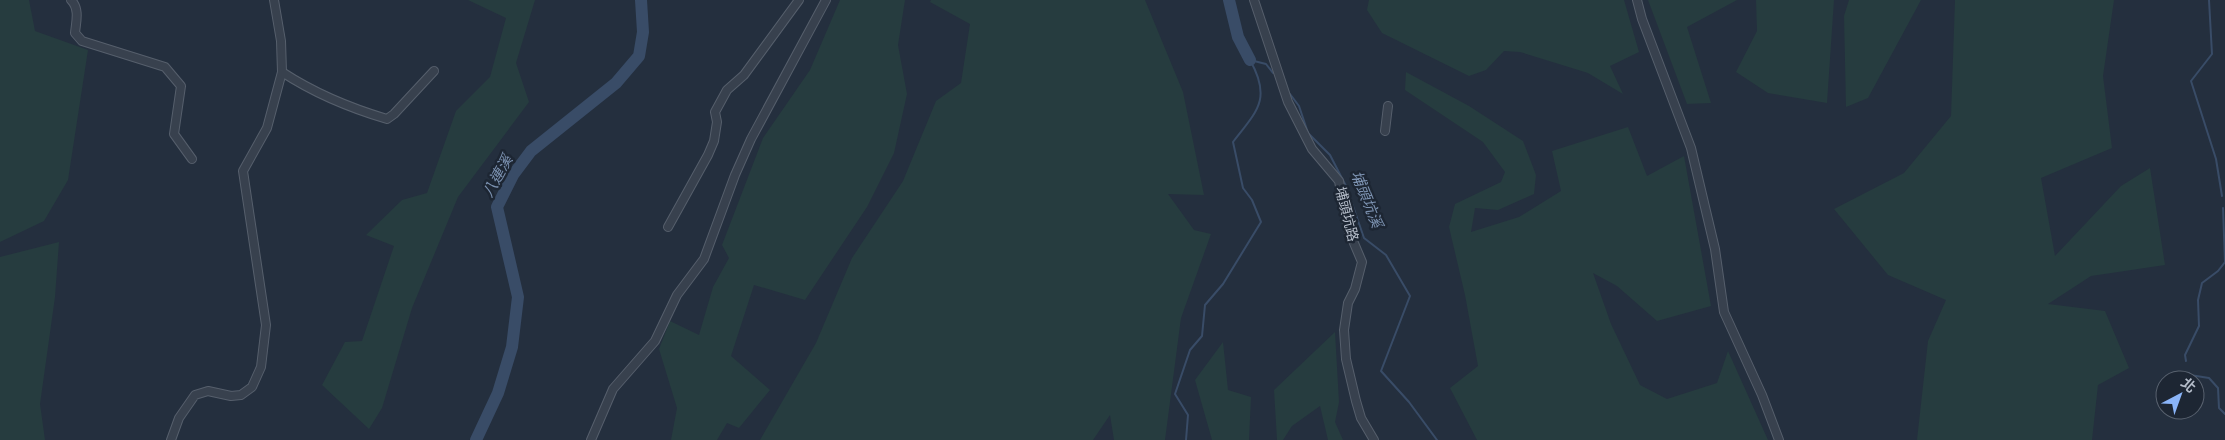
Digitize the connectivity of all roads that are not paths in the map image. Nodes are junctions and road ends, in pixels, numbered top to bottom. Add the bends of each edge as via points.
1 (71, 0) edge
2 (274, 0) edge
3 (799, 0) edge
4 (826, 0) edge
5 (1254, 0) edge
6 (1637, 0) edge
7 (282, 72) junction
8 (434, 72) dead end
9 (1388, 106) dead end
10 (1385, 131) dead end
11 (192, 159) dead end
12 (668, 227) dead end
13 (171, 440) edge
14 (591, 440) edge
15 (1374, 440) edge
16 (1778, 440) edge

1 - 11 street via 76,7 76,33 82,40 164,67 181,86 174,134
2 - 7 street
3 - 12 street via 744,75 727,90 715,112 714,141 708,156
4 - 14 street via 751,139 704,259 677,296 655,341 613,389
5 - 15 street, 埔頭坑路 via 1288,102 1312,149 1339,180 1348,229 1362,262 1348,303 1344,330 1346,359 1356,401 1361,418
6 - 16 street via 1691,148 1715,249 1724,312 1762,395
7 - 8 street via 350,109 386,119
7 - 13 street via 267,128 243,171 266,326 261,367 252,387 241,395 208,391 195,395 179,418
9 - 10 street

